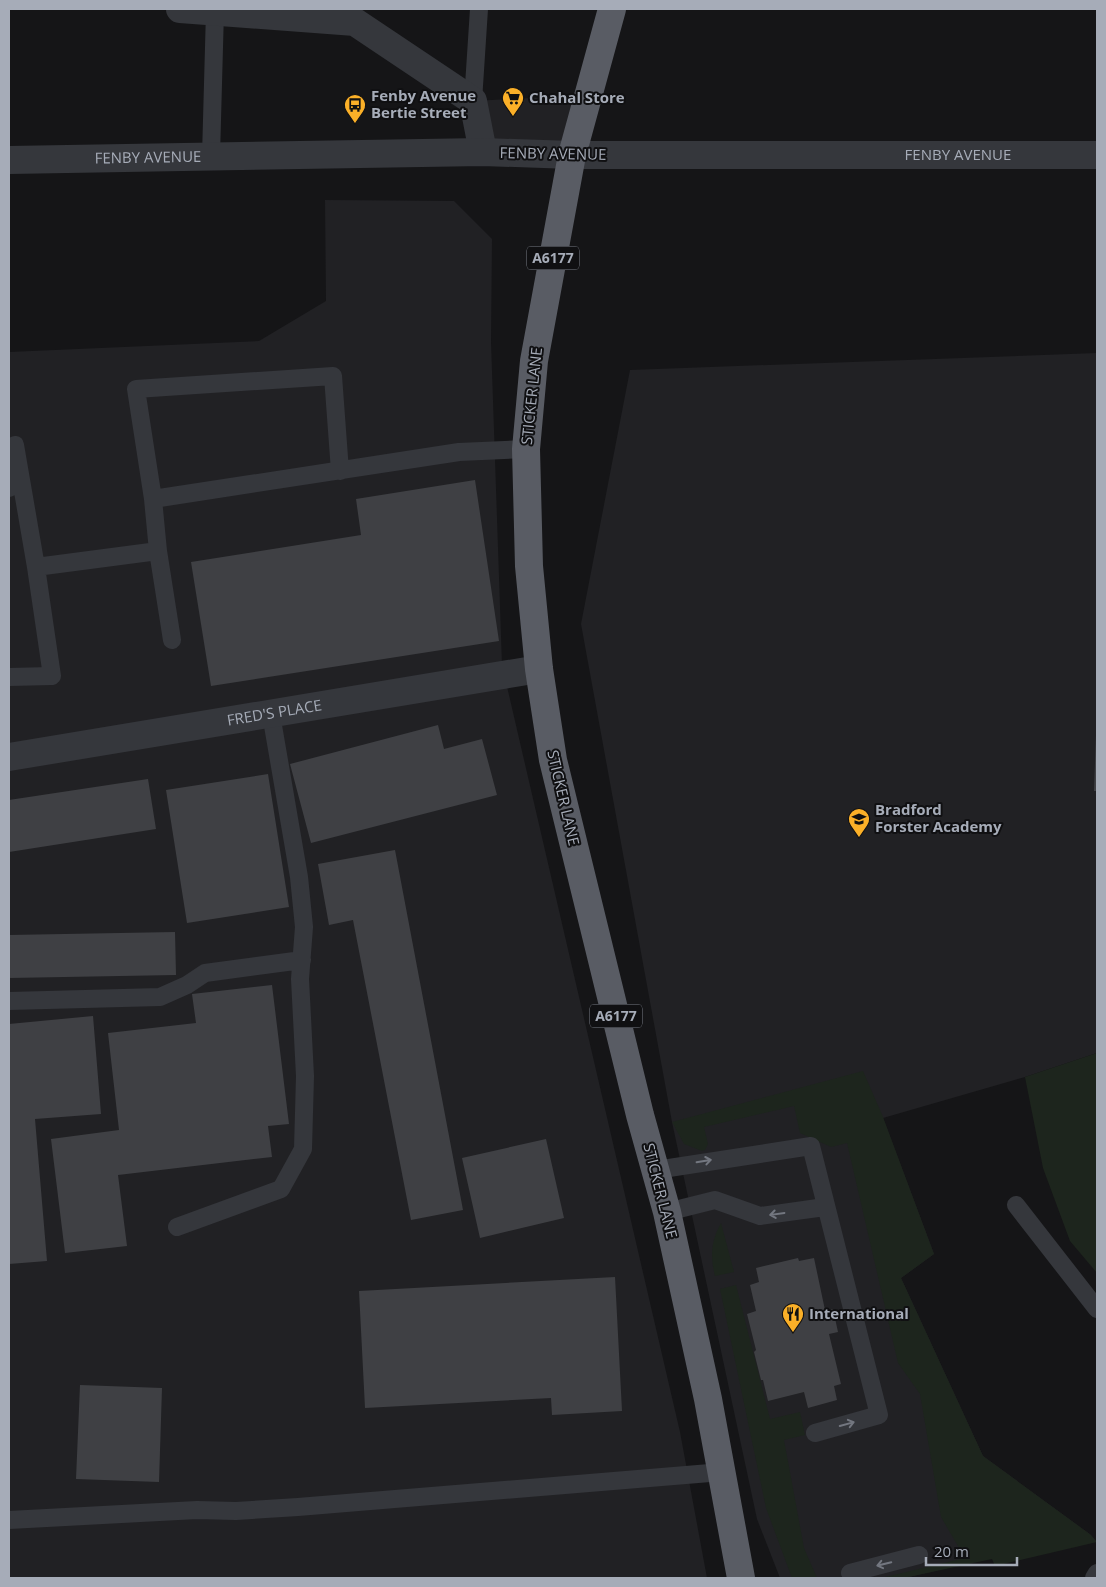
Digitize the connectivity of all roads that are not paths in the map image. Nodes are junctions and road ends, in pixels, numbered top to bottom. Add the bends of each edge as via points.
1 (180, 9) edge
2 (479, 9) edge
3 (612, 9) edge
4 (215, 11) junction
5 (355, 15) edge
6 (473, 101) junction
7 (483, 152) junction
8 (572, 155) junction
9 (1097, 155) edge
10 (212, 156) junction
11 (9, 160) edge
12 (526, 449) junction
13 (340, 471) junction
14 (9, 488) edge
15 (153, 500) junction
16 (158, 551) junction
17 (36, 566) junction
18 (172, 640) dead end
19 (538, 669) junction
20 (9, 677) edge
21 (271, 714) junction
22 (9, 757) edge
23 (302, 960) junction
24 (9, 1001) edge
25 (656, 1170) junction
26 (1016, 1205) dead end
27 (825, 1207) junction
28 (667, 1212) junction
29 (178, 1227) dead end
30 (1097, 1309) edge
31 (815, 1433) dead end
32 (722, 1472) junction
33 (9, 1520) edge
34 (919, 1555) dead end
35 (850, 1573) dead end
36 (1097, 1573) edge
37 (741, 1578) edge
38 (1094, 1578) edge

1 - 4 street
2 - 6 lane
3 - 8 highway, STICKER LANE / A6177
4 - 5 street
4 - 10 lane
5 - 6 street
6 - 7 street
7 - 8 street, FENBY AVENUE
7 - 10 street, FENBY AVENUE
8 - 9 street, FENBY AVENUE
8 - 12 highway, STICKER LANE / A6177 via 534,361
10 - 11 street, FENBY AVENUE
12 - 13 lane via 458,452
12 - 19 highway, STICKER LANE / A6177 via 529,566
13 - 15 lane
13 - 15 lane via 334,376 136,389
14 - 17 lane via 15,445
15 - 16 lane
16 - 17 lane
16 - 18 lane
17 - 20 lane via 52,676
19 - 21 street, FRED'S PLACE
19 - 25 highway, STICKER LANE / A6177 via 553,760
21 - 22 street, FRED'S PLACE
21 - 23 lane via 299,877 304,927
23 - 24 lane via 205,973 160,997
23 - 29 lane via 303,1149 282,1189
25 -> 27 lane via 811,1146
25 - 28 highway, STICKER LANE / A6177
26 - 30 lane
27 -> 28 lane via 760,1216 715,1200
31 -> 27 lane via 879,1415
28 - 32 highway, STICKER LANE / A6177
32 - 33 lane via 289,1507
32 - 37 highway, STICKER LANE / A6177
34 -> 35 lane
36 - 38 lane

